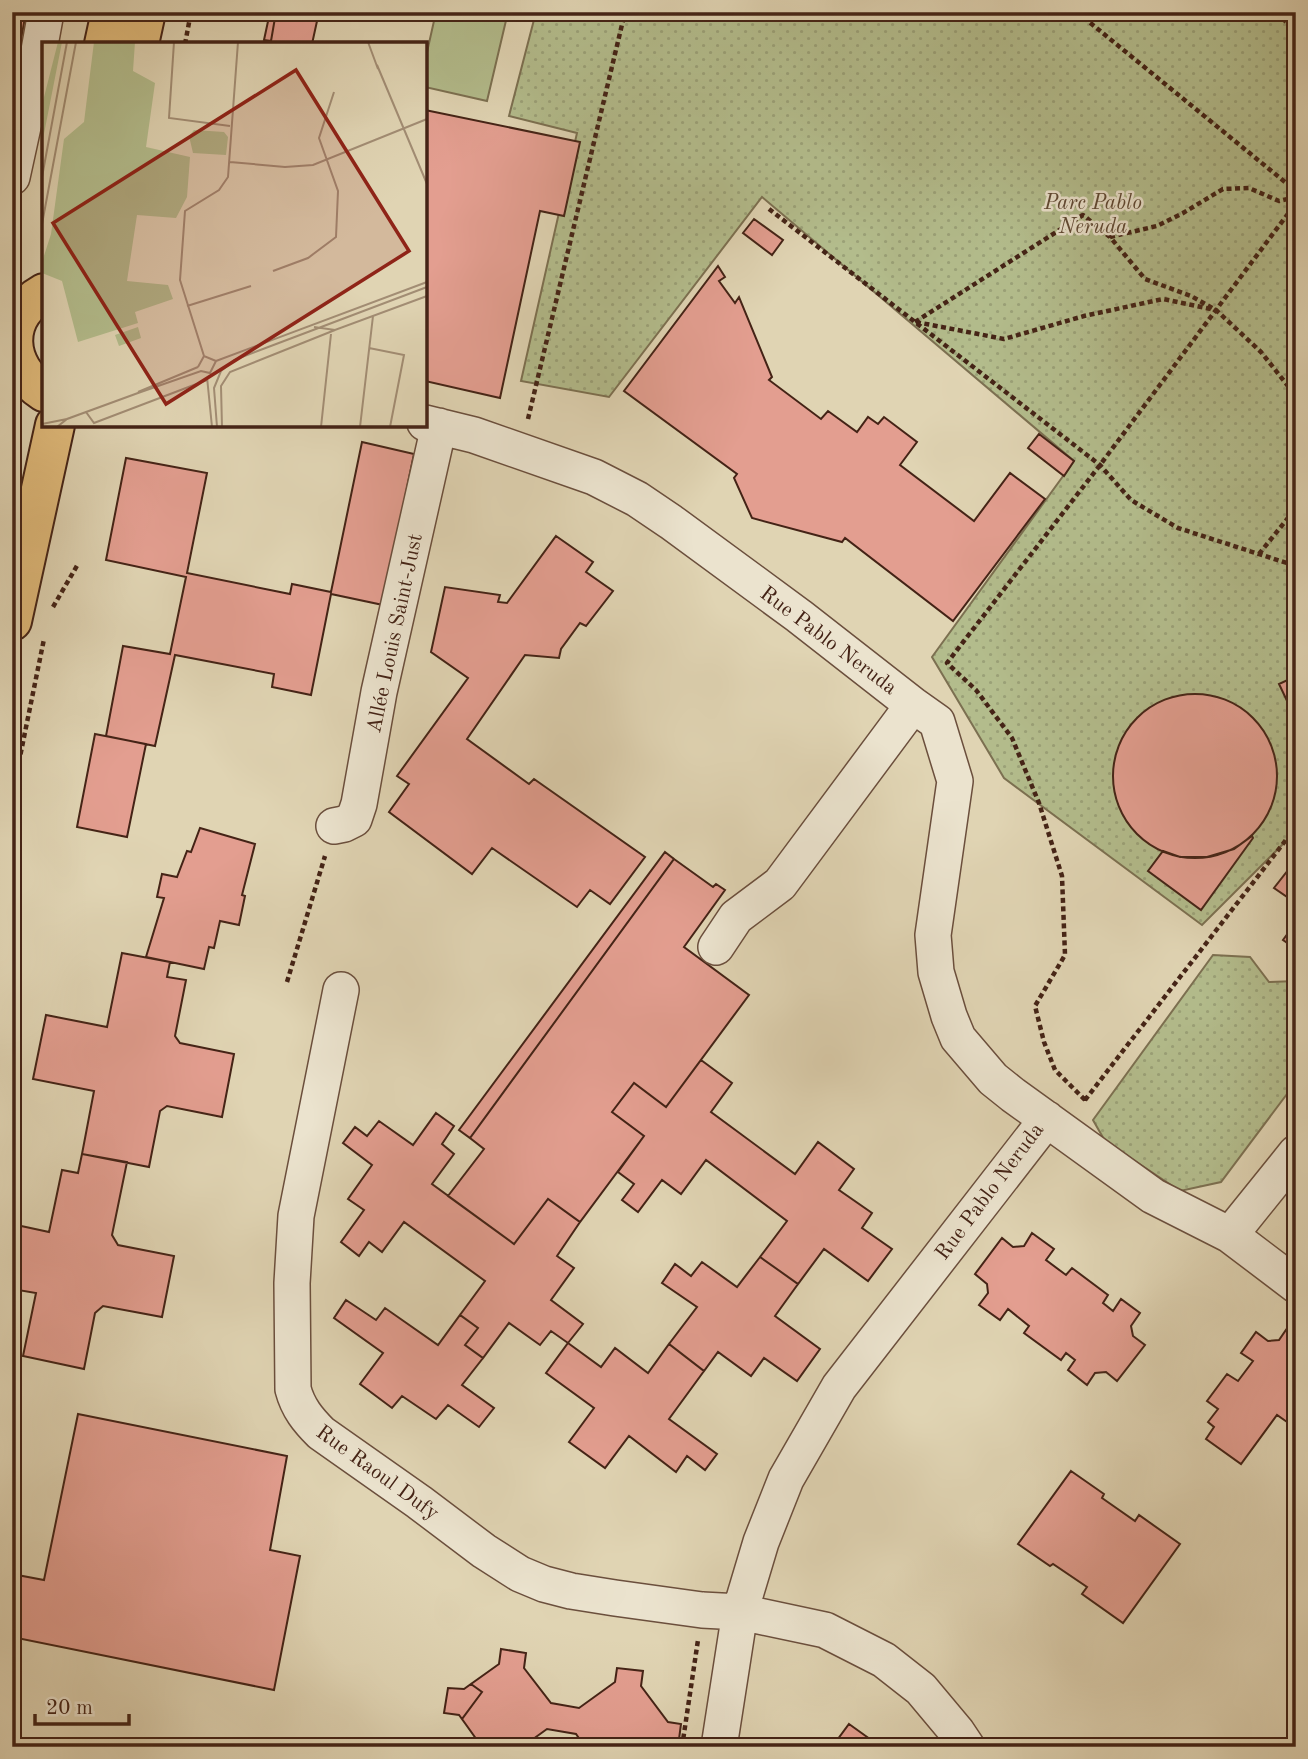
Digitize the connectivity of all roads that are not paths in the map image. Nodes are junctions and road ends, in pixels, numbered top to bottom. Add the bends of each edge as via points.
1 (46, 12) edge
2 (111, 12) edge
3 (146, 12) edge
4 (104, 42) edge
5 (139, 42) edge
6 (12, 177) edge
7 (26, 305) edge
8 (42, 391) edge
9 (432, 424) edge
10 (55, 427) edge
11 (36, 623) edge
12 (914, 705) junction
13 (334, 826) road end
14 (716, 947) dead end
15 (341, 990) dead end
16 (1059, 1128) junction
17 (1296, 1153) edge
18 (1230, 1235) junction
19 (1296, 1285) edge
20 (740, 1612) junction
21 (719, 1747) edge
22 (967, 1747) edge

1 - 6 street
2 - 4 main road
3 - 5 main road
7 - 8 main road via 14,330 13,348 18,366
9 - 12 street, Rue Pablo Neruda via 594,477 637,499
9 - 13 street, Allée Louis Saint-Just via 359,804 354,819
10 - 11 main road
12 - 14 street via 780,884 736,917
12 - 16 street, Rue Pablo Neruda via 937,722 955,781 933,935 936,972 946,1005 958,1038 993,1079
15 - 20 street, Rue Raoul Dufy via 296,1216 293,1390 303,1412 321,1433 520,1574 571,1591
16 - 18 street via 1153,1196
16 - 20 street, Rue Pablo Neruda via 839,1387 786,1479
17 - 18 street
18 - 19 street
20 - 21 street, Rue Pablo Neruda
20 - 22 street, Rue Raoul Dufy via 825,1630 884,1660 921,1689

